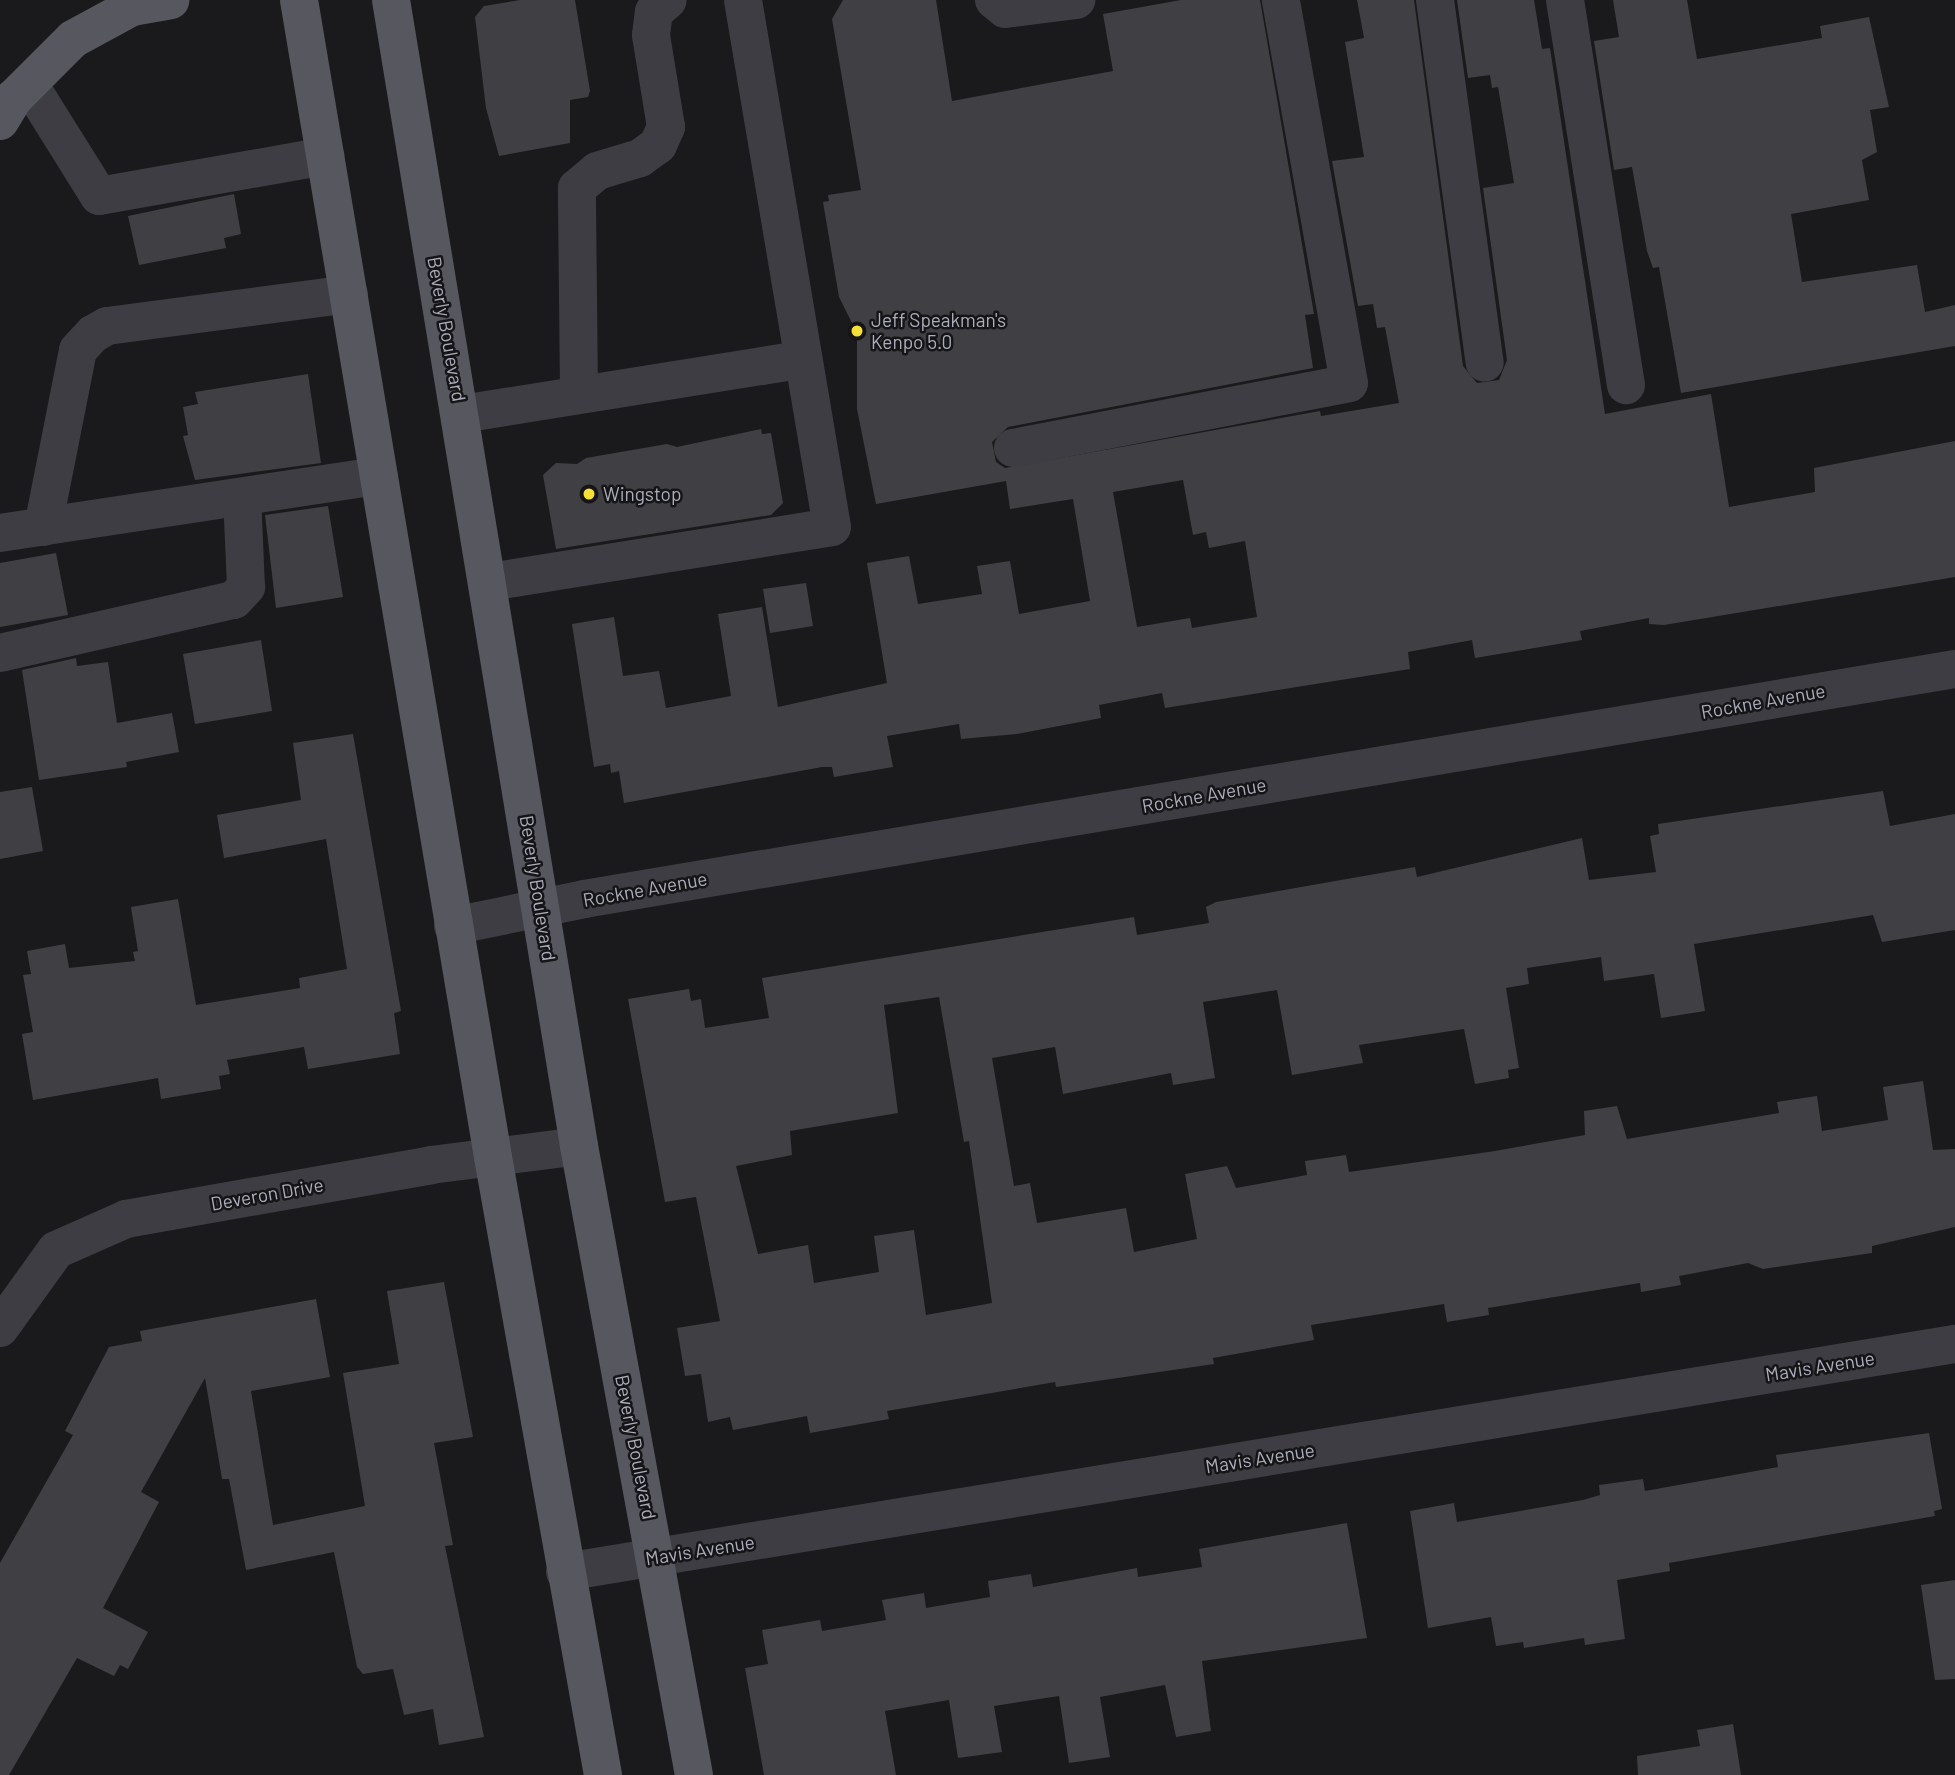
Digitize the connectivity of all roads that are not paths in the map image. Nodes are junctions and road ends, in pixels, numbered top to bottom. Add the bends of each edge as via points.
1 (170, 0) edge
2 (299, 0) edge
3 (391, 0) edge
4 (668, 0) edge
5 (743, 0) edge
6 (994, 0) edge
7 (1076, 0) edge
8 (1280, 0) edge
9 (1435, 0) edge
10 (1565, 0) edge
11 (29, 84) junction
12 (0, 121) edge
13 (325, 156) junction
14 (349, 294) junction
15 (801, 360) junction
16 (1485, 363) dead end
17 (1626, 385) dead end
18 (579, 393) junction
19 (462, 414) junction
20 (1013, 448) dead end
21 (379, 476) junction
22 (242, 497) junction
23 (43, 527) junction
24 (0, 533) edge
25 (489, 582) junction
26 (0, 653) edge
27 (1955, 669) edge
28 (542, 909) junction
29 (453, 926) junction
30 (579, 1146) junction
31 (493, 1157) junction
32 (0, 1328) edge
33 (1955, 1344) edge
34 (657, 1556) junction
35 (565, 1572) junction
36 (603, 1775) edge
37 (694, 1775) edge

1 - 11 main road via 132,7 73,39
2 - 13 main road
3 - 19 main road, Beverly Boulevard
4 - 18 street via 654,12 651,35 666,127 658,145 640,158 597,171 577,188
5 - 15 street
6 - 7 street via 1005,9
8 - 20 street via 1349,383
9 - 16 street
10 - 17 street
11 - 12 main road
11 - 13 street via 99,196
13 - 14 main road
14 - 21 main road
14 - 23 street via 107,326 93,334 78,350
15 - 18 street
15 - 25 street via 832,527
18 - 19 street
19 - 25 main road, Beverly Boulevard
21 - 22 street
21 - 29 main road
22 - 23 street
22 - 26 street via 246,587 234,600
23 - 24 street
25 - 28 main road, Beverly Boulevard
27 - 28 street, Rockne Avenue
28 - 29 street, Rockne Avenue
28 - 30 main road, Beverly Boulevard
29 - 31 main road
30 - 31 street, Deveron Drive
30 - 34 main road, Beverly Boulevard
31 - 32 street, Deveron Drive via 126,1219 56,1250
31 - 35 main road
33 - 34 street, Mavis Avenue
34 - 35 street, Mavis Avenue
34 - 37 main road, Beverly Boulevard
35 - 36 main road

